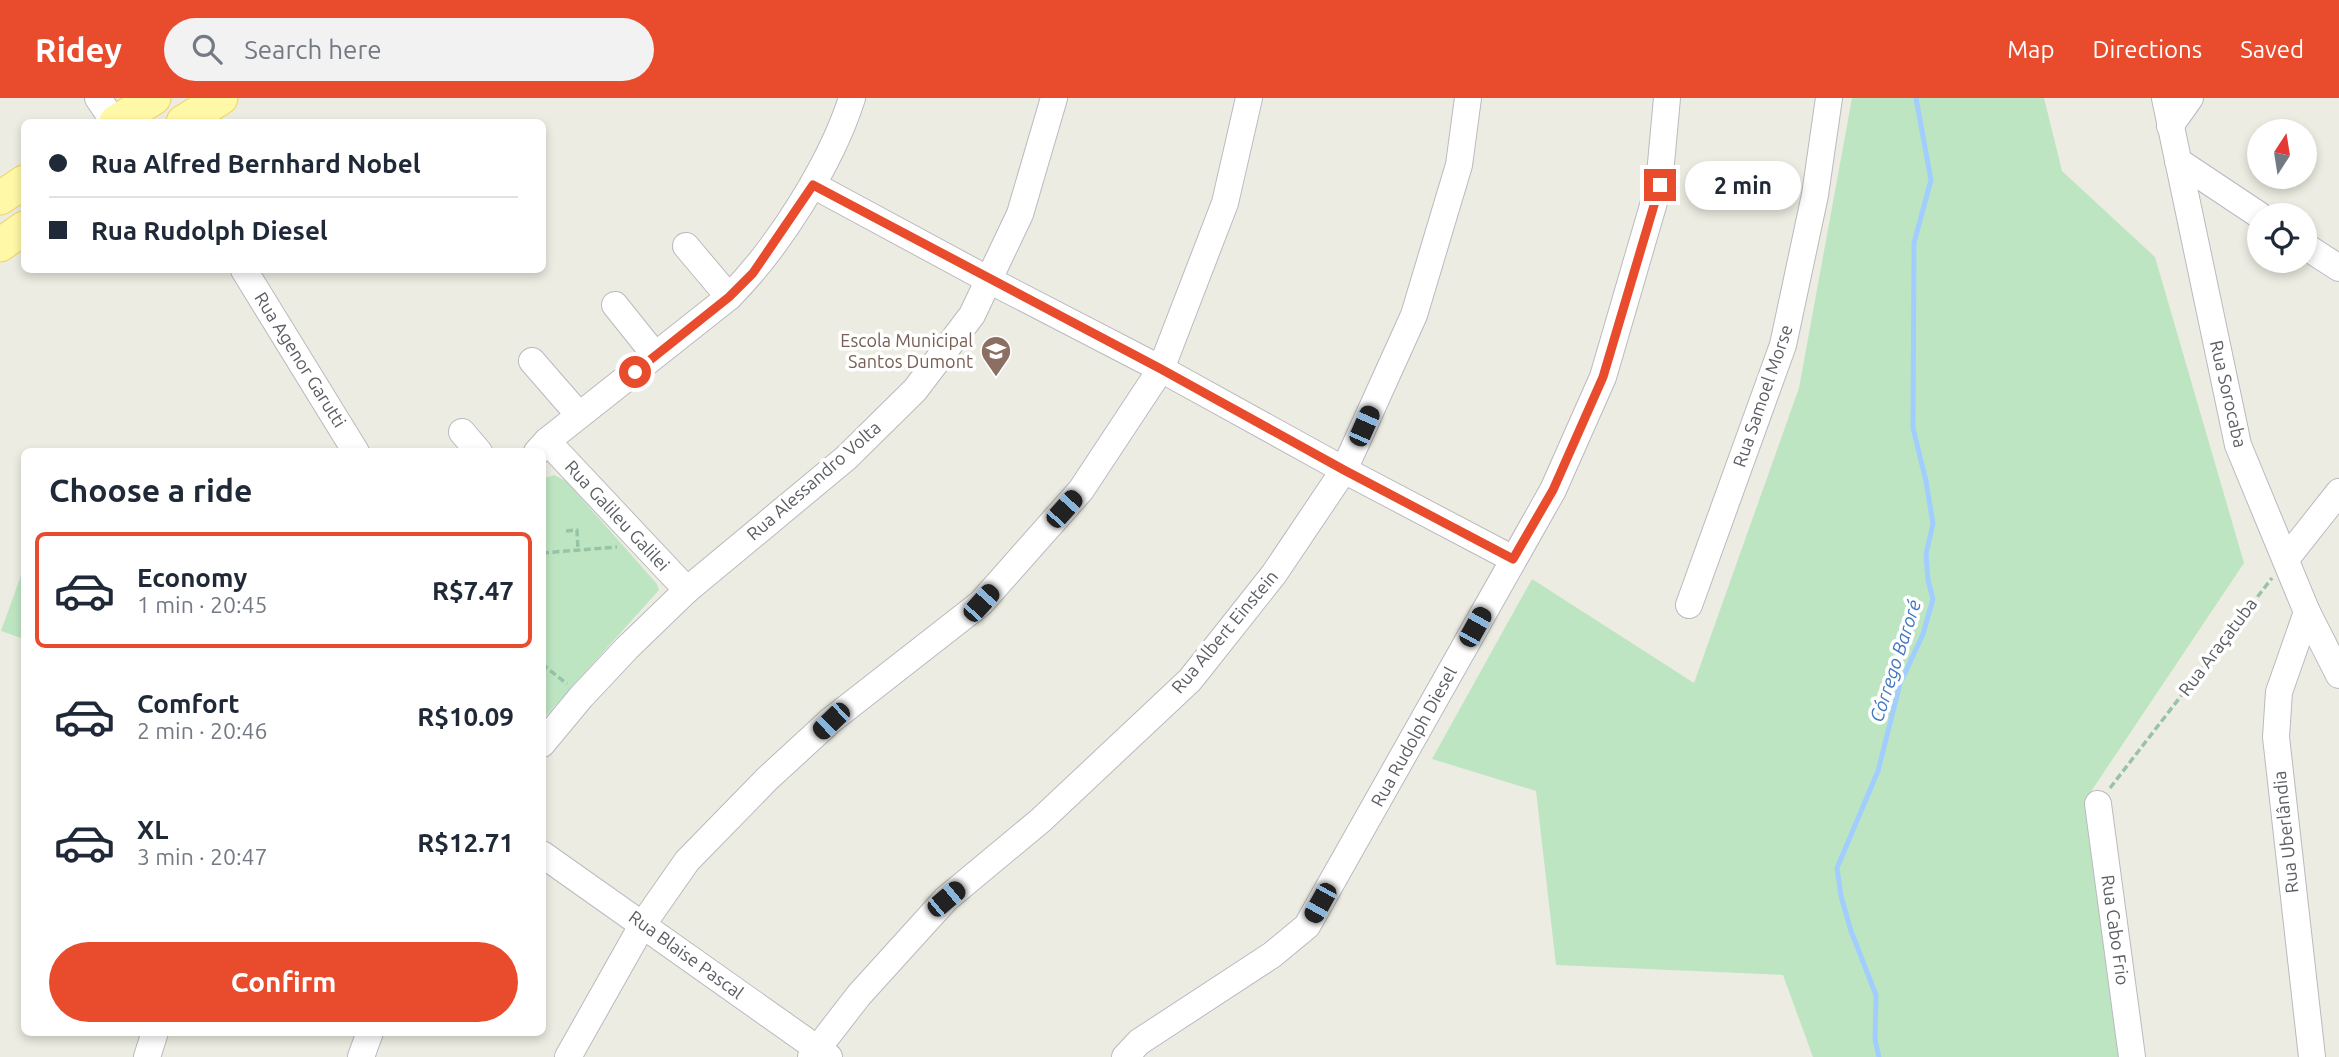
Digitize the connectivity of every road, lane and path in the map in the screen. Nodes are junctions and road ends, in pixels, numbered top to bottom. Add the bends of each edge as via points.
1 (98, 98) edge
2 (153, 98) edge
3 (221, 98) edge
4 (852, 98) edge
5 (1054, 98) edge
6 (1250, 98) edge
7 (1468, 98) edge
8 (1667, 98) edge
9 (1829, 98) edge
10 (2165, 98) edge
11 (2190, 98) edge
12 (113, 119) edge
13 (120, 119) edge
14 (188, 119) edge
15 (2171, 126) junction
16 (2178, 161) junction
17 (21, 184) edge
18 (813, 185) junction
19 (0, 198) edge
20 (2247, 207) edge
21 (21, 230) edge
22 (0, 245) edge
23 (686, 246) dead end
24 (2317, 254) edge
25 (2339, 268) edge
26 (246, 273) edge
27 (989, 280) junction
28 (729, 297) junction
29 (615, 305) dead end
30 (655, 355) junction
31 (533, 361) dead end
32 (1161, 369) junction
33 (579, 415) junction
34 (542, 446) edge
35 (354, 448) edge
36 (546, 450) edge
37 (1344, 470) junction
38 (2339, 492) edge
39 (566, 531) dead end
40 (637, 537) junction
41 (578, 550) junction
42 (546, 553) edge
43 (1513, 559) junction
44 (2286, 559) junction
45 (687, 590) junction
46 (1689, 605) dead end
47 (2307, 612) junction
48 (546, 667) edge
49 (2339, 675) edge
50 (581, 697) junction
51 (546, 739) edge
52 (2098, 804) joint
53 (546, 857) edge
54 (643, 924) junction
55 (154, 1036) edge
56 (369, 1036) edge
57 (819, 1054) edge
58 (147, 1057) edge
59 (361, 1057) edge
60 (568, 1057) edge
61 (1125, 1057) edge
62 (2132, 1057) edge
63 (2312, 1057) edge

1 - 12 street
2 - 13 main road
3 - 14 main road
4 - 18 street
5 - 27 street, Rua Alessandro Volta via 1020,214
6 - 32 street via 1225,203
7 - 37 street, Rua Albert Einstein via 1459,164 1414,315
8 - 43 street, Rua Rudolph Diesel via 1660,185 1603,377 1553,490
9 - 46 street, Rua Samoel Morse via 1815,195 1783,345
10 - 15 street, Rua Sorocaba
11 - 15 street
15 - 16 street, Rua Sorocaba
16 - 20 street
16 - 44 street, Rua Sorocaba via 2238,445
17 - 19 main road
18 - 27 street
18 - 28 street via 760,264
21 - 22 main road
23 - 28 street
24 - 25 street
26 - 35 street, Rua Agenor Garutti
27 - 32 street
27 - 45 street, Rua Alessandro Volta via 972,315 915,390 846,458
28 - 30 street
29 - 30 street
30 - 33 street
31 - 33 street
32 - 37 street
32 - 54 street via 1081,490 981,603 831,721 766,779 687,861
33 - 34 street
36 - 40 street, Rua Galileu Galilei
37 - 43 street
37 - 57 street, Rua Albert Einstein via 1274,574 1190,680 1041,820 946,899 859,995
38 - 44 street
39 - 41 path via 577,530
40 - 41 path via 628,547
40 - 45 street, Rua Galileu Galilei
41 - 42 path
43 - 61 street, Rua Rudolph Diesel via 1307,926 1272,956 1139,1042
44 - 47 street, Rua Sorocaba
44 - 52 path, Rua Araçatuba
45 - 50 street, Rua Alessandro Volta
47 - 49 street, Rua Sorocaba
47 - 63 street, Rua Uberlândia via 2280,692 2276,737
48 - 50 path
50 - 51 street, Rua Alessandro Volta
52 - 62 street, Rua Cabo Frio
53 - 54 street, Rua Blaise Pascal
54 - 57 street, Rua Blaise Pascal
54 - 60 street
55 - 58 street
56 - 59 street

